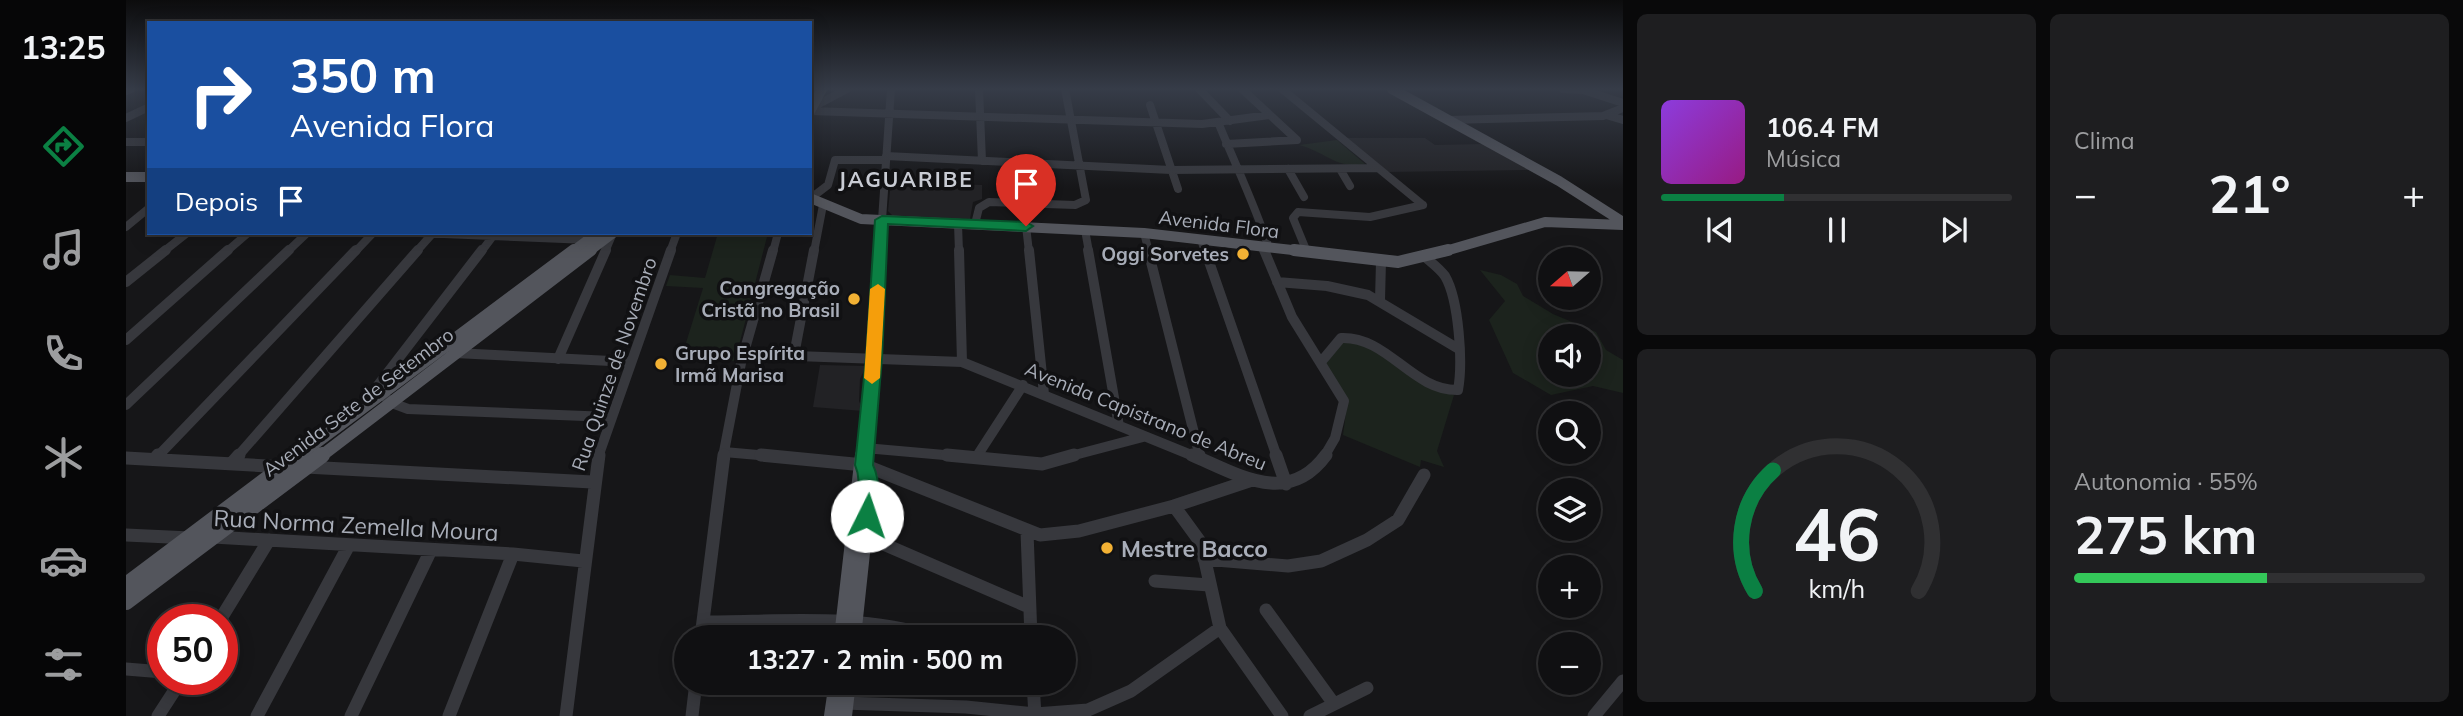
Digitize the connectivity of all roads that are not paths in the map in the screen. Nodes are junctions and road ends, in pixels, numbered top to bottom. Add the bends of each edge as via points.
1 (889, 122) edge
2 (981, 122) edge
3 (1073, 122) edge
4 (1157, 122) edge
5 (1218, 122) edge
6 (1277, 122) edge
7 (1322, 122) edge
8 (1453, 122) edge
9 (126, 142) edge
10 (147, 142) edge
11 (1226, 144) junction
12 (886, 158) junction
13 (982, 161) junction
14 (1081, 166) junction
15 (1377, 168) junction
16 (1236, 169) junction
17 (1288, 169) junction
18 (1340, 169) junction
19 (1171, 170) junction
20 (126, 177) edge
21 (147, 177) edge
22 (1350, 186) dead end
23 (1178, 189) dead end
24 (812, 197) edge
25 (1304, 197) dead end
26 (812, 199) edge
27 (823, 205) junction
28 (147, 210) edge
29 (882, 220) junction
30 (147, 223) edge
31 (958, 223) junction
32 (128, 224) edge
33 (975, 224) junction
34 (1623, 224) edge
35 (1026, 226) junction
36 (1086, 230) junction
37 (1144, 233) junction
38 (185, 235) edge
39 (246, 235) edge
40 (305, 235) edge
41 (371, 235) edge
42 (431, 235) edge
43 (502, 235) edge
44 (612, 235) edge
45 (676, 235) edge
46 (777, 235) edge
47 (594, 239) edge
48 (1201, 239) junction
49 (1266, 247) junction
50 (1307, 252) junction
51 (1425, 257) junction
52 (1381, 261) junction
53 (126, 282) edge
54 (1278, 282) junction
55 (1380, 300) junction
56 (126, 341) edge
57 (1457, 348) junction
58 (455, 353) junction
59 (744, 354) junction
60 (794, 355) junction
61 (874, 358) junction
62 (558, 359) junction
63 (630, 362) junction
64 (962, 362) junction
65 (1321, 362) junction
66 (1023, 386) junction
67 (1045, 394) junction
68 (379, 395) junction
69 (392, 403) junction
70 (126, 405) edge
71 (610, 417) junction
72 (1119, 426) junction
73 (1143, 437) junction
74 (865, 448) junction
75 (724, 452) junction
76 (977, 456) junction
77 (126, 458) edge
78 (1200, 458) junction
79 (155, 459) junction
80 (232, 463) junction
81 (864, 465) junction
82 (283, 467) junction
83 (303, 467) junction
84 (1424, 475) dead end
85 (1251, 480) junction
86 (592, 482) junction
87 (1286, 484) junction
88 (1174, 506) junction
89 (1027, 532) junction
90 (861, 534) junction
91 (126, 535) edge
92 (213, 537) junction
93 (189, 538) junction
94 (270, 540) junction
95 (349, 545) junction
96 (431, 550) junction
97 (513, 554) junction
98 (1204, 559) junction
99 (583, 561) junction
100 (1155, 581) dead end
101 (126, 585) edge
102 (1209, 585) junction
103 (126, 602) edge
104 (230, 604) edge
105 (1029, 607) junction
106 (1266, 610) dead end
107 (703, 622) junction
108 (703, 625) edge
109 (752, 625) edge
110 (850, 625) edge
111 (1030, 625) edge
112 (1220, 628) junction
113 (126, 669) edge
114 (147, 671) edge
115 (1623, 681) edge
116 (1367, 688) dead end
117 (172, 695) edge
118 (694, 695) edge
119 (1034, 695) edge
120 (1334, 704) junction
121 (839, 710) edge
122 (1035, 715) edge
123 (158, 716) edge
124 (257, 716) edge
125 (351, 716) edge
126 (449, 716) edge
127 (566, 716) edge
128 (692, 716) edge
129 (1282, 716) edge
130 (1310, 716) edge
131 (1594, 716) edge

1 - 12 street
2 - 13 street
3 - 14 street
4 - 19 street
5 - 11 street, Avenida Capistrano de Abreu
6 - 11 street via 1297,140
7 - 15 street
8 - 34 main road via 1559,181
9 - 10 street
11 - 16 street, Avenida Capistrano de Abreu
12 - 13 street
12 - 24 street via 835,160 828,186
12 - 29 street
13 - 14 street
14 - 19 street
14 - 33 street via 1087,194 1082,204 989,202 979,208
15 - 18 street
15 - 50 street via 1423,205 1370,217 1298,212 1293,218
16 - 17 street
16 - 19 street
16 - 49 street, Avenida Capistrano de Abreu via 1256,207
17 - 18 street
17 - 25 street
18 - 22 street
19 - 23 street
20 - 21 main road
26 - 27 main road, Avenida Flora
27 - 29 main road, Avenida Flora via 854,218
27 - 60 street
28 - 32 street
29 - 31 main road, Avenida Flora
29 - 61 main road
30 - 32 street
31 - 33 main road, Avenida Flora
31 - 64 street
33 - 35 main road, Avenida Flora
34 - 51 main road, Avenida Flora via 1545,222
35 - 36 main road, Avenida Flora
35 - 67 street
36 - 37 main road, Avenida Flora
36 - 72 street
37 - 48 main road, Avenida Flora
37 - 78 street
38 - 53 street
39 - 56 street
40 - 70 street
41 - 79 street
42 - 80 street
43 - 47 street
43 - 68 street via 375,387
44 - 62 street
45 - 63 street, Rua Quinze de Novembro
46 - 59 street
47 - 58 main road, Avenida Sete de Setembro
47 - 68 main road, Avenida Sete de Setembro
48 - 49 main road, Avenida Flora
48 - 87 street
49 - 50 main road, Avenida Flora
49 - 54 street, Avenida Capistrano de Abreu
50 - 52 main road, Avenida Flora
51 - 52 main road, Avenida Flora
51 - 57 street via 1447,281
52 - 55 street
54 - 55 street via 1342,288
54 - 65 street, Avenida Capistrano de Abreu via 1292,317
55 - 57 street
57 - 65 street via 1460,384 1454,392 1354,337 1341,338
58 - 62 street
58 - 69 main road, Avenida Sete de Setembro
59 - 60 street, Avenida Capistrano de Abreu
59 - 75 street
60 - 61 street, Avenida Capistrano de Abreu
61 - 64 street, Avenida Capistrano de Abreu
61 - 74 main road
62 - 63 street
63 - 71 street, Rua Quinze de Novembro
64 - 66 street, Avenida Capistrano de Abreu
65 - 87 street, Avenida Capistrano de Abreu via 1344,401 1337,433 1315,471
66 - 67 street, Avenida Capistrano de Abreu
66 - 76 street
67 - 72 street, Avenida Capistrano de Abreu
68 - 69 street
68 - 82 main road, Avenida Sete de Setembro
69 - 71 street via 408,409
69 - 83 main road, Avenida Sete de Setembro
71 - 86 street, Rua Quinze de Novembro
72 - 73 street, Avenida Capistrano de Abreu
73 - 76 street via 1042,464
73 - 78 street, Avenida Capistrano de Abreu
74 - 76 street
74 - 81 main road
75 - 81 street
75 - 107 street
77 - 79 street
78 - 85 street, Avenida Capistrano de Abreu
79 - 80 street
80 - 82 street
81 - 89 street
81 - 90 main road via 859,478
82 - 83 street
82 - 93 main road, Avenida Sete de Setembro
83 - 86 street
83 - 92 main road, Avenida Sete de Setembro
84 - 98 street via 1398,520 1321,561 1288,566
85 - 87 street, Avenida Capistrano de Abreu
85 - 88 street
86 - 99 street, Rua Quinze de Novembro
88 - 89 street via 1071,533
88 - 98 street via 1196,535
89 - 105 street
90 - 105 street
90 - 110 main road
91 - 93 street, Rua Norma Zemella Moura
92 - 93 street, Rua Norma Zemella Moura
92 - 94 street, Rua Norma Zemella Moura
92 - 103 main road, Avenida Sete de Setembro
93 - 101 main road, Avenida Sete de Setembro
94 - 95 street, Rua Norma Zemella Moura
94 - 104 street
95 - 96 street, Rua Norma Zemella Moura
95 - 124 street
96 - 97 street, Rua Norma Zemella Moura
96 - 125 street
97 - 99 street, Rua Norma Zemella Moura
97 - 126 street
98 - 102 street
99 - 127 street, Rua Quinze de Novembro
100 - 102 street
102 - 112 street
105 - 111 street
106 - 120 street
107 - 108 street
107 - 109 street
112 - 122 street via 1105,705
112 - 129 street
113 - 114 street
115 - 131 street
116 - 120 street
117 - 123 street
118 - 128 street
119 - 122 street
120 - 130 street
121 - 122 street via 966,708

